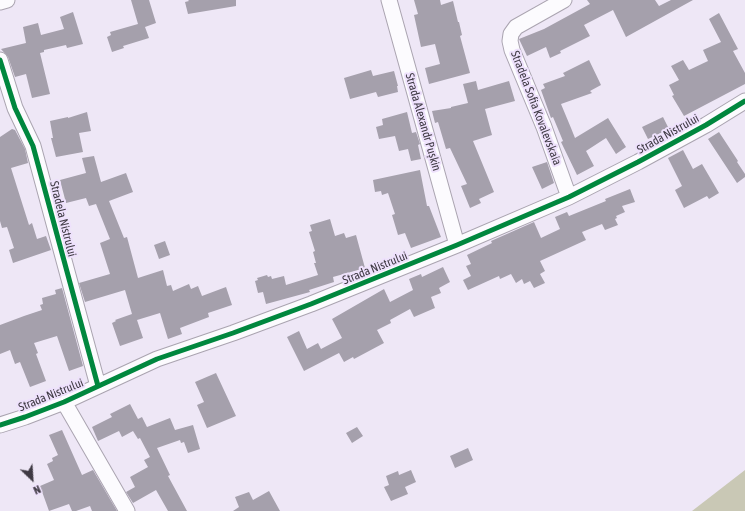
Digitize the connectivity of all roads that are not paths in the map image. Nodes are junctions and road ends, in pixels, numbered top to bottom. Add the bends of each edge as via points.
1 (7, 0) edge
2 (389, 0) edge
3 (564, 0) edge
4 (0, 2) edge
5 (0, 60) edge
6 (745, 101) edge
7 (569, 197) junction
8 (458, 245) junction
9 (98, 386) junction
10 (64, 402) junction
11 (0, 425) edge
12 (127, 511) edge

1 - 4 street
2 - 8 street, Strada Alexandr Pușkin
3 - 7 street, Stradela Sofia Kovalevskaia via 516,27 510,41
5 - 9 street, Stradela Nistrului via 15,108 33,146
6 - 7 street, Strada Nistrului via 678,140
7 - 8 street, Strada Nistrului
8 - 9 street, Strada Nistrului via 311,304 157,359
9 - 10 street, Strada Nistrului
10 - 11 street, Strada Nistrului
10 - 12 street

